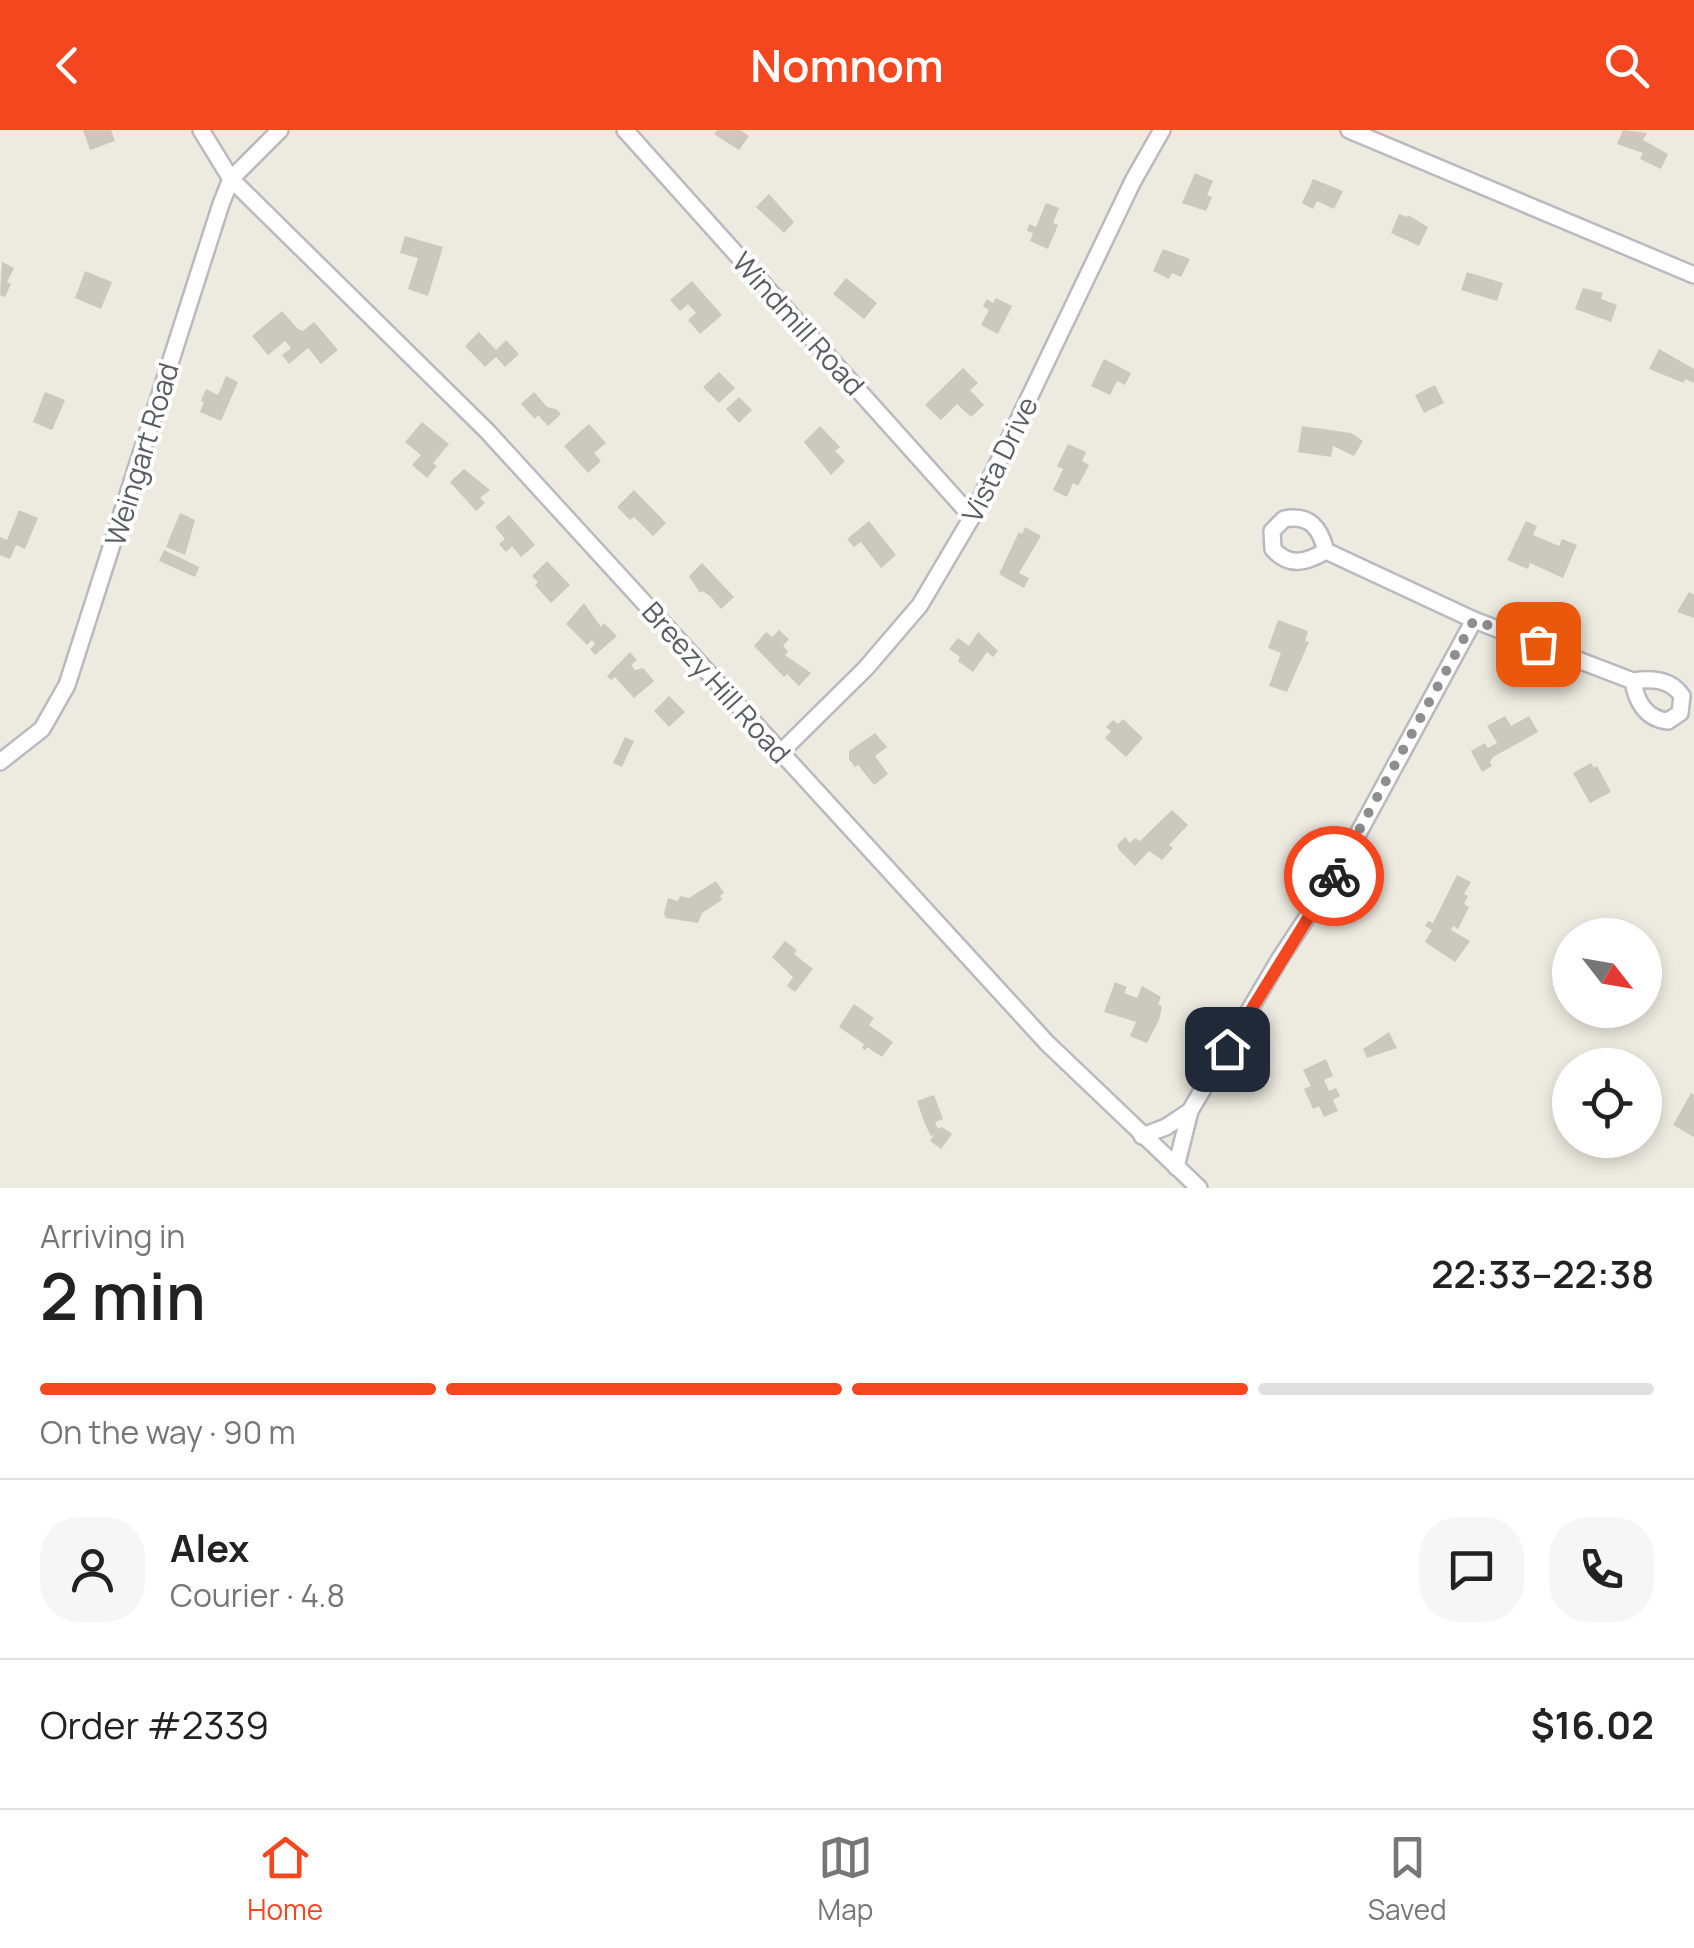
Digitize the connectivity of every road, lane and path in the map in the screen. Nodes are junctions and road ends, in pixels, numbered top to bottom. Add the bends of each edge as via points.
1 (201, 130) edge
2 (280, 130) edge
3 (624, 130) edge
4 (1162, 130) edge
5 (1348, 130) edge
6 (231, 179) junction
7 (1694, 274) edge
8 (972, 517) junction
9 (1326, 550) dead end
10 (1474, 620) junction
11 (1634, 681) dead end
12 (782, 751) junction
13 (0, 762) edge
14 (1190, 1111) junction
15 (1142, 1136) junction
16 (1176, 1167) junction
17 (1199, 1188) edge

1 - 6 street
2 - 6 street
3 - 8 street, Windmill Road
4 - 8 street, Vista Drive
5 - 7 street
6 - 12 street, Breezy Hill Road via 486,431
6 - 13 street, Weingart Road via 71,676 42,729
8 - 12 street, Vista Drive via 920,605
9 - 10 street
10 - 11 street
10 - 14 street via 1340,867
12 - 15 street, Breezy Hill Road via 1047,1044
14 - 15 street
14 - 16 street
15 - 16 street, Breezy Hill Road
16 - 17 street, Breezy Hill Road

